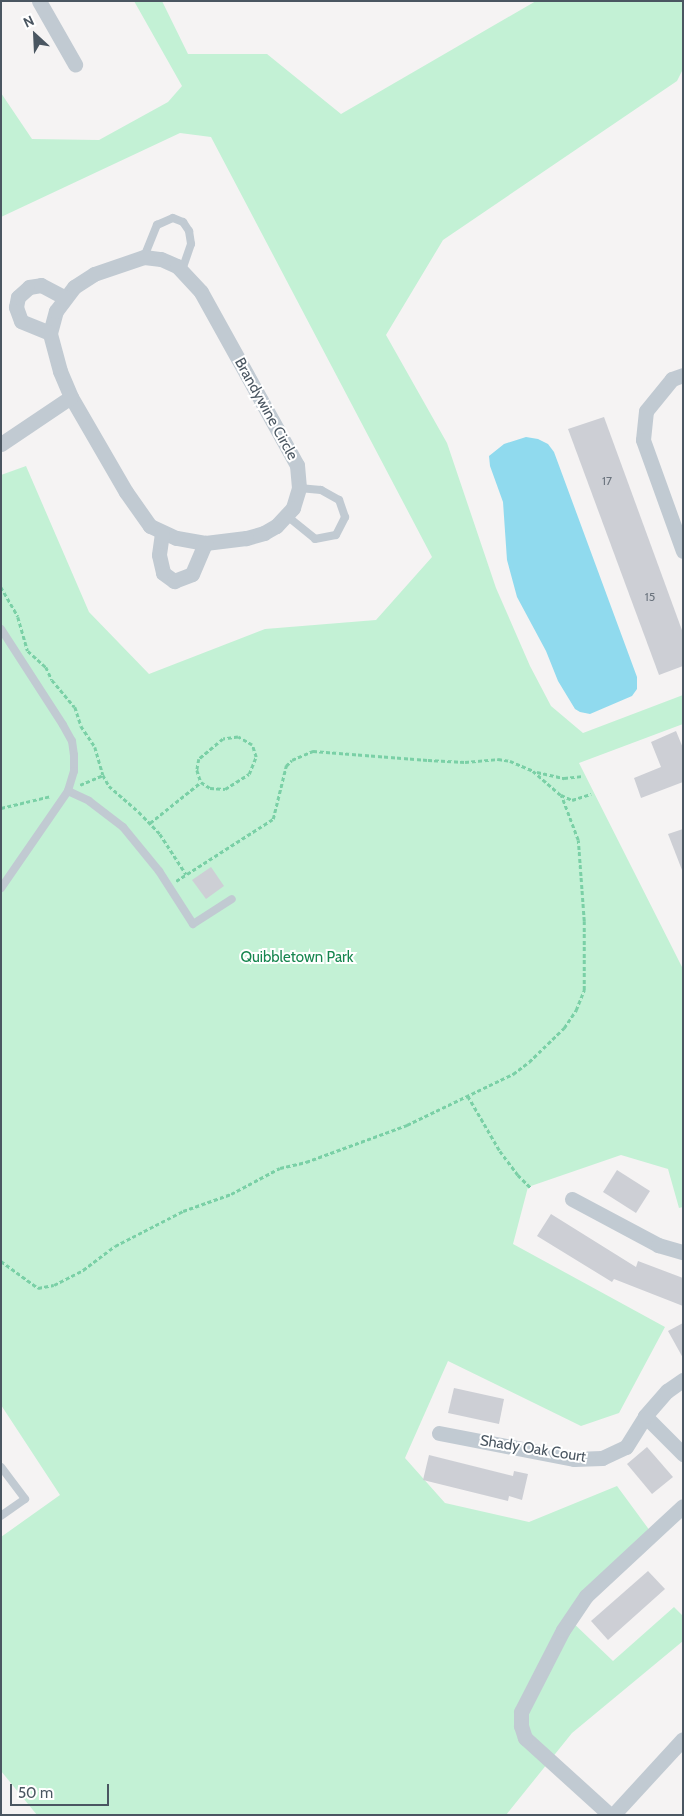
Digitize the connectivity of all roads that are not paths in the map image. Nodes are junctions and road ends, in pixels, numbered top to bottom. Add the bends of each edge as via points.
1 (39, 1) edge
2 (74, 64) dead end
3 (144, 257) junction
4 (182, 270) junction
5 (65, 298) junction
6 (50, 333) junction
7 (683, 375) edge
8 (71, 396) junction
9 (1, 444) edge
10 (299, 488) junction
11 (287, 516) junction
12 (162, 533) junction
13 (205, 543) junction
14 (683, 551) edge
15 (1, 629) edge
16 (68, 791) junction
17 (1, 888) edge
18 (232, 899) dead end
19 (572, 1199) dead end
20 (683, 1252) edge
21 (683, 1380) edge
22 (645, 1416) junction
23 (439, 1433) dead end
24 (683, 1454) edge
25 (1, 1467) edge
26 (683, 1506) edge
27 (1, 1516) edge
28 (683, 1739) edge
29 (612, 1815) edge

1 - 2 street
3 - 4 street, Brandywine Circle via 161,259
3 - 4 lane via 157,225 173,218 183,222 189,231 191,244
3 - 5 street via 94,274 74,287
4 - 10 street, Brandywine Circle via 201,292 297,465
5 - 6 street via 56,311
5 - 6 street via 41,285 29,287 18,297 16,307 21,320
6 - 8 street, Brandywine Circle via 60,371
7 - 14 street via 672,379 646,411 643,440
8 - 9 street
8 - 12 street, Brandywine Circle via 136,509 150,526
10 - 11 street, Brandywine Circle
10 - 11 lane via 321,490 339,500 345,517 336,535 316,539
11 - 13 street, Brandywine Circle via 264,533
12 - 13 street, Brandywine Circle
12 - 13 street via 159,555 163,573 174,581 192,574
15 - 16 lane via 72,741 74,771
16 - 17 lane
16 - 18 lane via 89,801 123,827 141,847 193,924
19 - 20 street via 658,1245
21 - 22 street, Shady Oak Court via 667,1391
22 - 23 street, Shady Oak Court via 626,1447 602,1458 574,1459
22 - 24 street
25 - 27 lane via 25,1499
26 - 29 street via 586,1596 563,1630 521,1712 521,1726 526,1738
28 - 29 street

